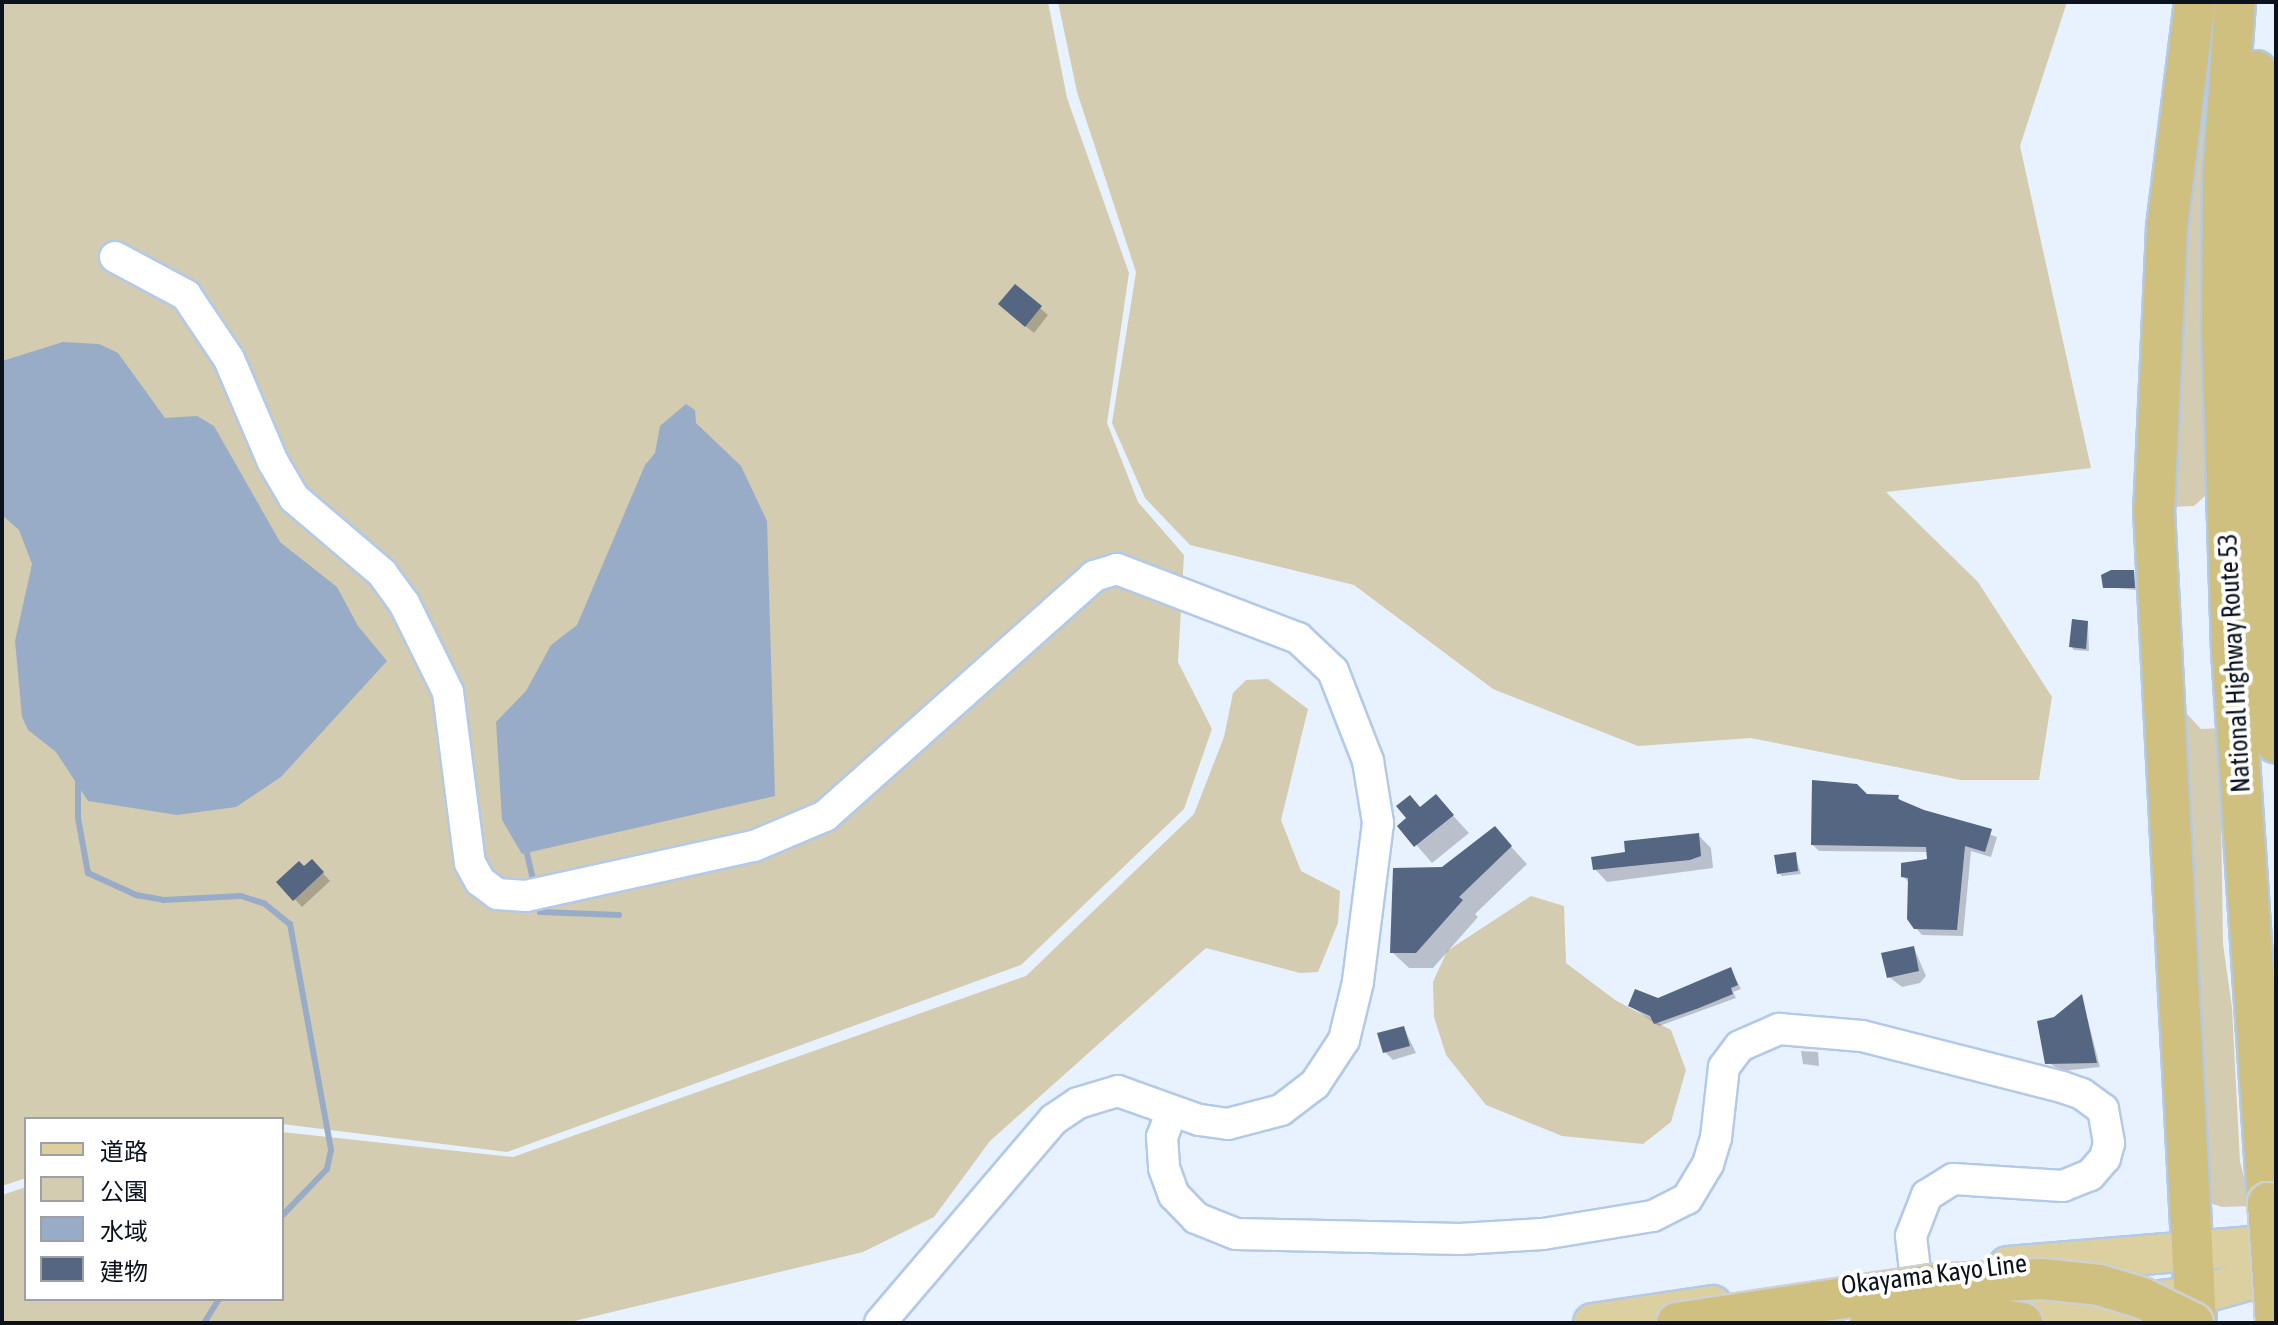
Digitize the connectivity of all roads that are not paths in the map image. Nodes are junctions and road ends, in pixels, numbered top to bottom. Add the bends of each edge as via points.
1 (2195, 2) edge
2 (2235, 2) edge
3 (2258, 2) edge
4 (115, 257) dead end
5 (2244, 505) junction
6 (2276, 742) edge
7 (1172, 1111) junction
8 (2276, 1244) edge
9 (2193, 1251) junction
10 (2276, 1273) edge
11 (1915, 1275) junction
12 (2195, 1314) edge
13 (880, 1323) edge
14 (1593, 1323) edge
15 (1677, 1323) edge
16 (1823, 1323) edge
17 (1921, 1323) edge
18 (1975, 1323) edge
19 (2022, 1323) edge
20 (2276, 1323) edge

1 - 9 highway via 2167,228 2154,510
2 - 5 highway, National Highway Route 53 via 2223,174
3 - 5 highway
4 - 7 street via 186,295 229,359 294,498 382,573 404,603 448,692 470,863 480,881 497,894 526,896 754,846 825,816 1094,576 1117,569 1298,638 1321,655 1356,726 1376,788 1378,823 1358,982 1344,1040 1315,1084 1281,1110 1228,1124
5 - 6 highway
5 - 20 highway, National Highway Route 53, bridge via 2242,795
7 - 11 street via 1162,1137 1164,1168 1174,1195 1196,1218 1236,1234 1460,1239 1543,1234 1653,1216 1687,1199 1716,1138 1724,1067 1740,1046 1779,1029 1862,1036 2062,1087 2103,1109 2109,1143 2105,1158 2090,1175 2063,1186 1953,1179 1927,1195 1911,1236
7 - 13 street via 1118,1091 1078,1103 1054,1119
8 - 9 main road, Okayama Kayo Line
9 - 11 main road, Okayama Kayo Line
9 - 12 highway
10 - 12 main road, Okayama Kayo Line
11 - 14 main road, Okayama Kayo Line
11 - 17 street
12 - 15 highway, bridge via 2099,1285 2042,1279 1932,1285
12 - 18 main road, Okayama Kayo Line
16 - 19 highway, bridge via 1956,1313

